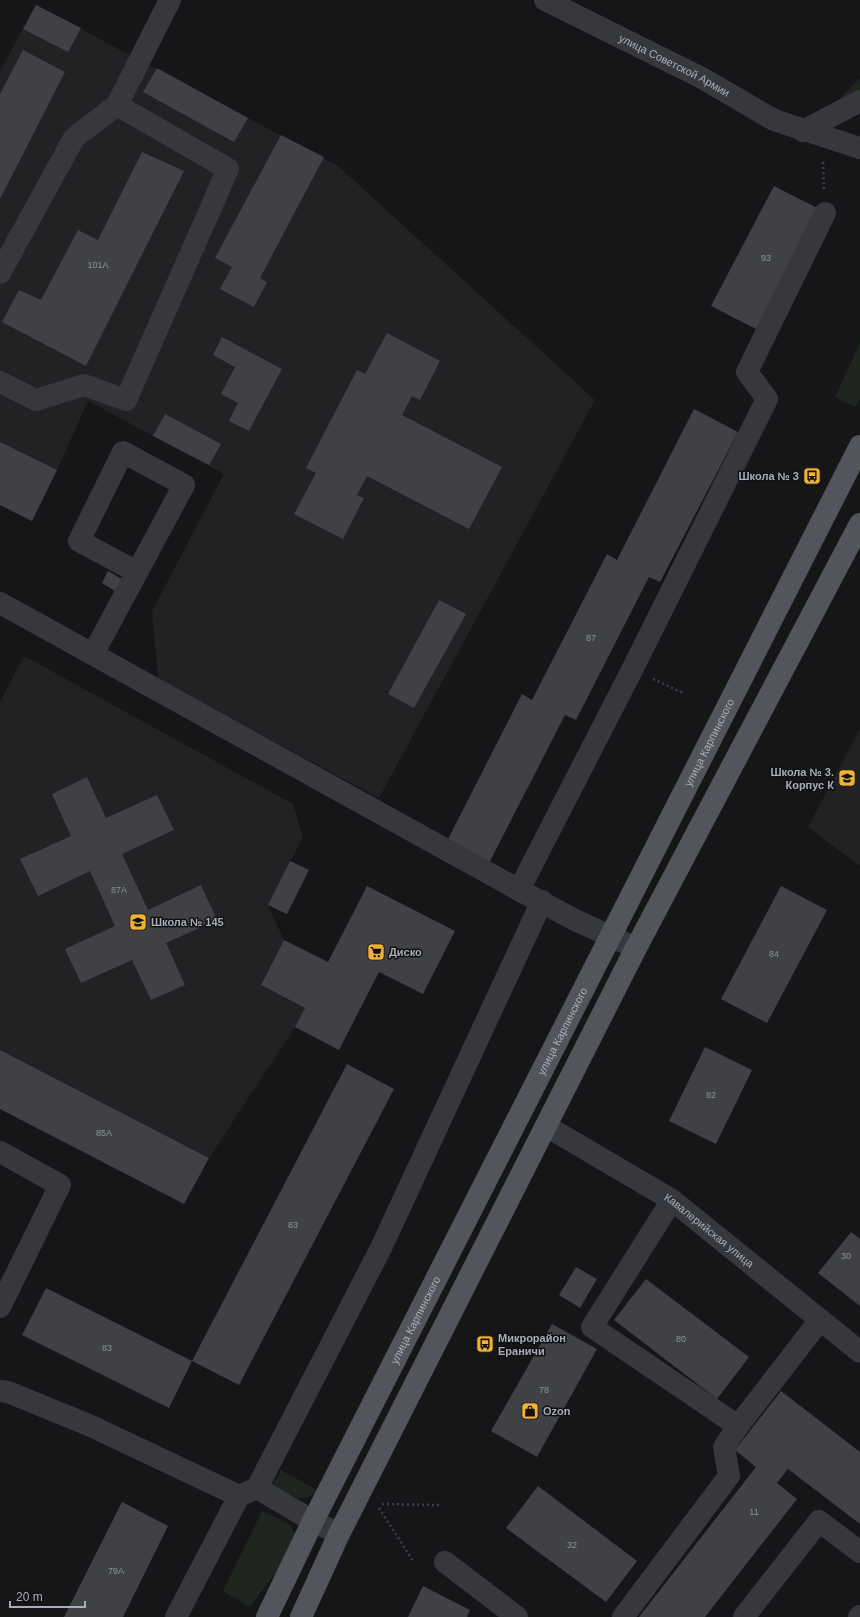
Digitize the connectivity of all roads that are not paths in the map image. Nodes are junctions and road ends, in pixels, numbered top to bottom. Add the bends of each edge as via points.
1 (170, 0) edge
2 (545, 0) edge
3 (860, 101) edge
4 (117, 105) junction
5 (803, 131) junction
6 (860, 148) edge
7 (826, 213) road end
8 (0, 273) edge
9 (0, 382) edge
10 (860, 446) edge
11 (860, 524) edge
12 (137, 572) junction
13 (0, 603) edge
14 (93, 654) junction
15 (519, 890) junction
16 (542, 901) junction
17 (610, 935) junction
18 (636, 948) junction
19 (546, 1126) junction
20 (0, 1152) edge
21 (672, 1200) junction
22 (0, 1307) edge
23 (820, 1320) junction
24 (860, 1352) edge
25 (0, 1391) edge
26 (738, 1426) junction
27 (248, 1492) junction
28 (313, 1521) junction
29 (339, 1534) junction
30 (860, 1552) edge
31 (444, 1562) dead end
32 (176, 1617) edge
33 (267, 1617) edge
34 (301, 1617) edge
35 (515, 1617) edge
36 (623, 1617) edge
37 (744, 1617) edge

1 - 4 street
2 - 5 street, улица Советской Армии via 702,78 774,120
3 - 5 street
4 - 8 street via 74,138
4 - 9 street via 228,169 126,400 84,385 36,400
5 - 6 street, улица Советской Армии
7 - 15 street via 747,372 767,400
10 - 17 main road, улица Карпинского
11 - 18 main road
12 - 12 street via 79,541 123,452 184,485
12 - 14 street
13 - 14 street
14 - 15 street
15 - 16 street
16 - 17 street via 575,920
16 - 27 street via 381,1248
17 - 18 street
17 - 28 main road, улица Карпинского
18 - 19 main road
19 - 21 street, Кавалерийская улица
19 - 29 main road
20 - 22 street via 60,1185
21 - 23 street, Кавалерийская улица
21 - 26 street via 592,1327
23 - 24 street, Кавалерийская улица
23 - 26 street
25 - 27 street via 8,1392
26 - 36 street via 724,1447 729,1476
27 - 28 street
27 - 32 street
28 - 29 street
28 - 33 main road, улица Карпинского
29 - 34 main road
30 - 37 street via 819,1521
31 - 35 street

